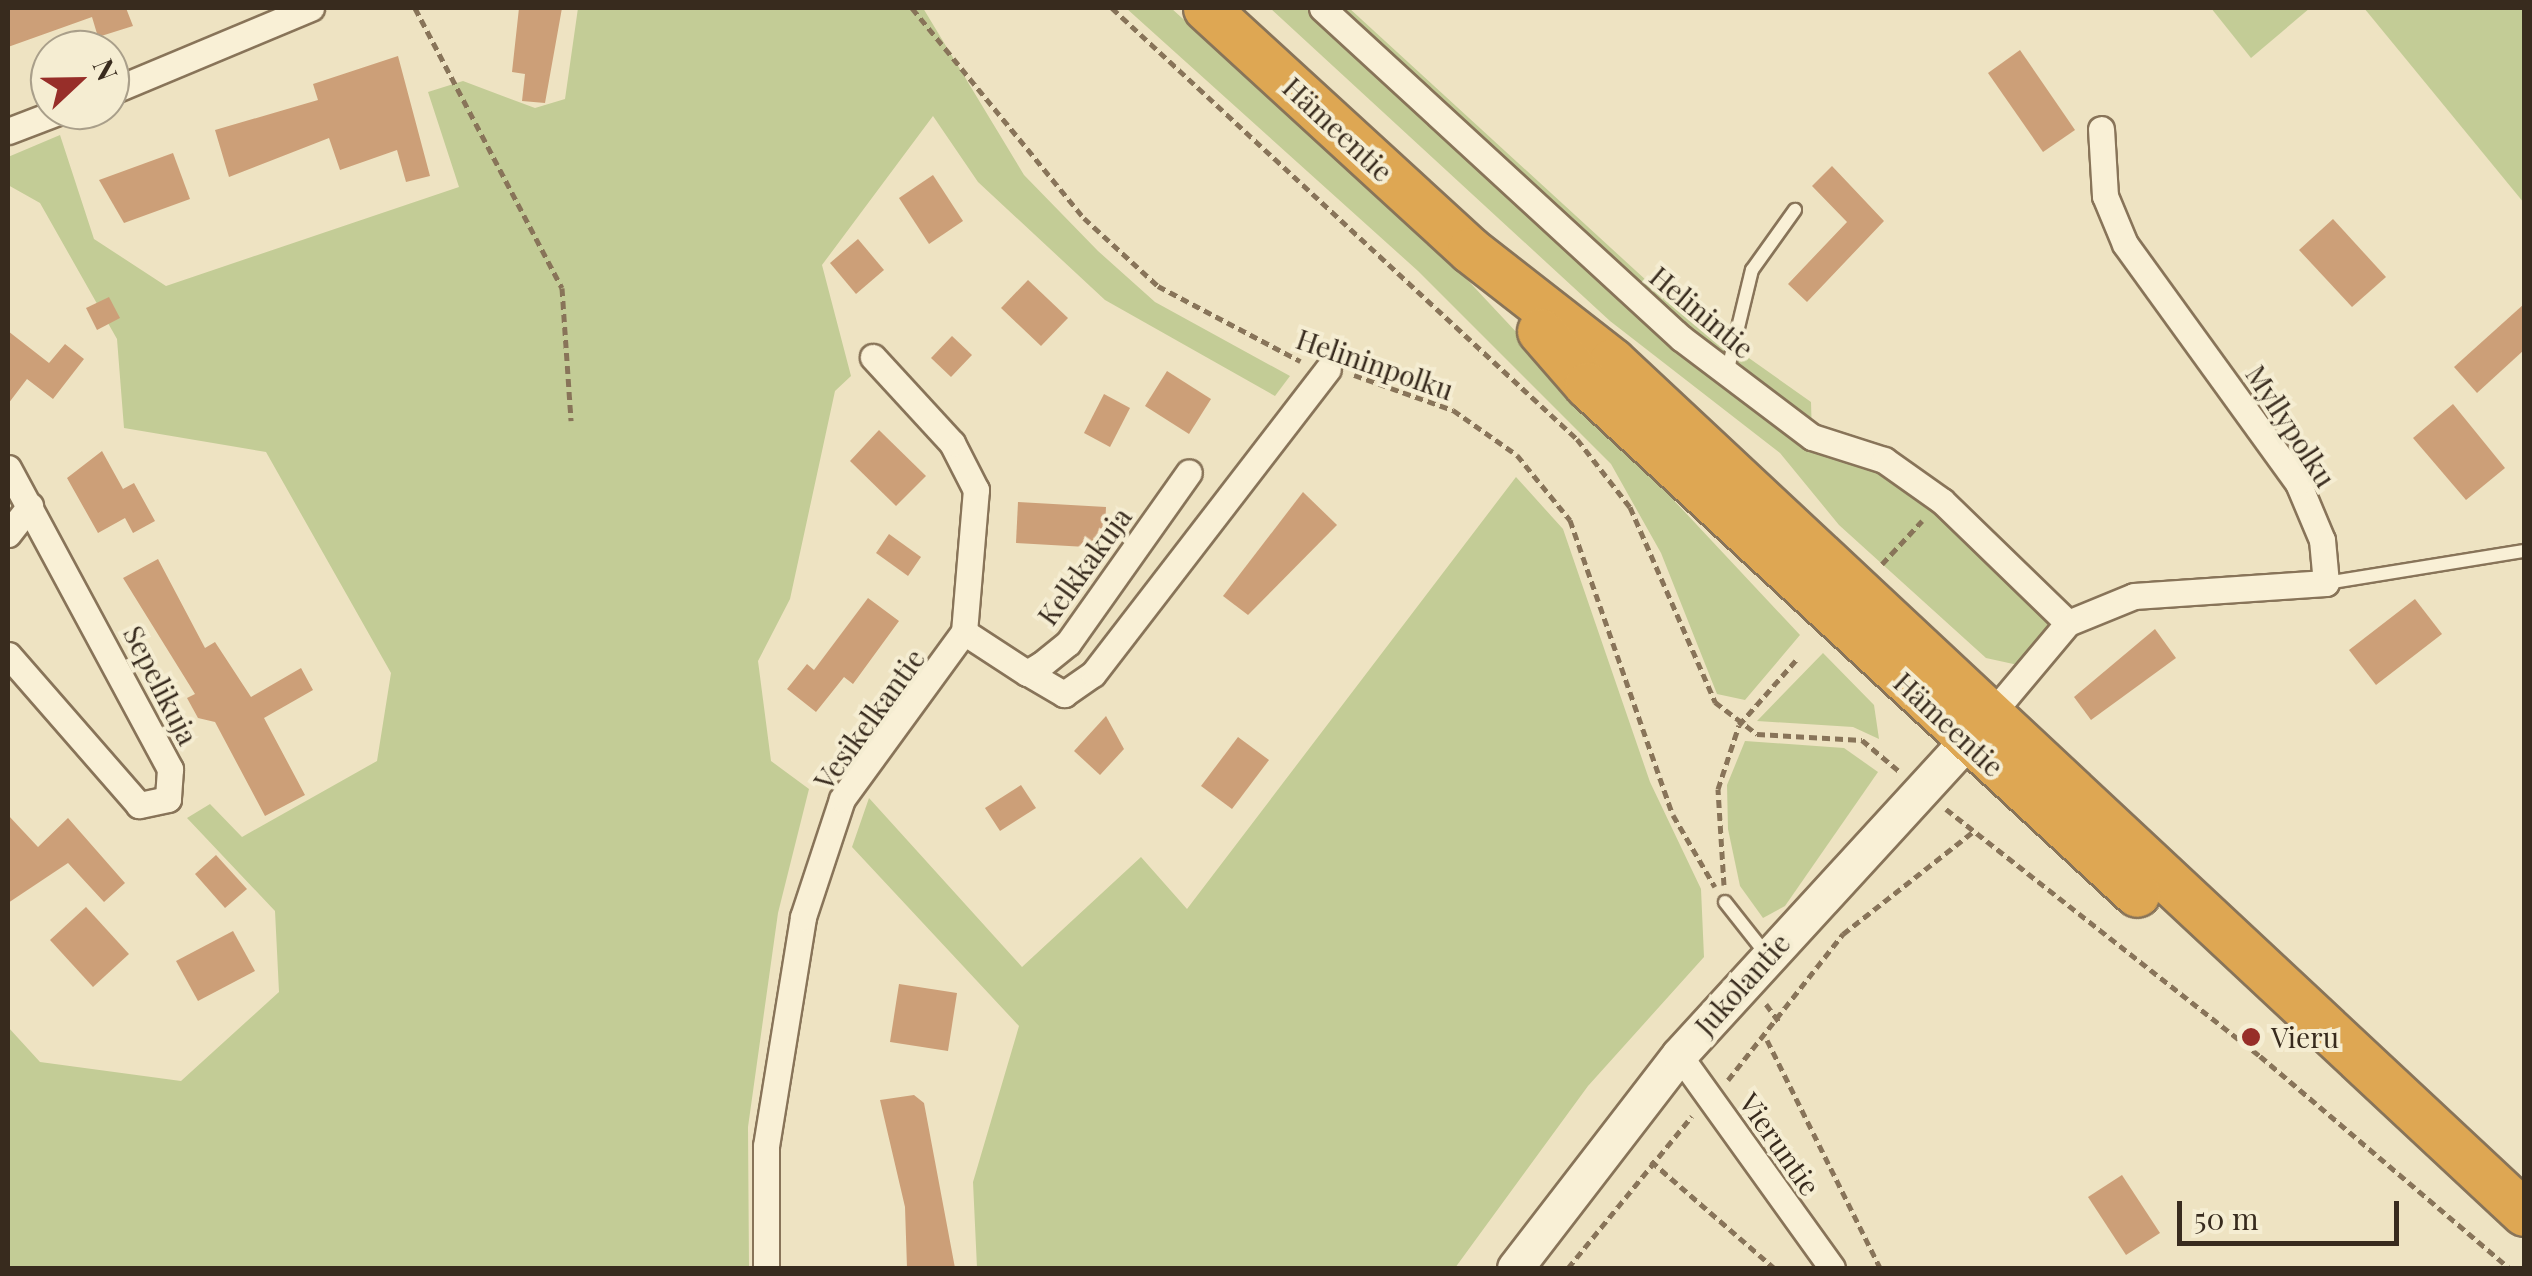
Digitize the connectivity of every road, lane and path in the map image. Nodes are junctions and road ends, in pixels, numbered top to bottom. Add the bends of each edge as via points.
1 (312, 8) edge
2 (415, 8) edge
3 (912, 8) edge
4 (1112, 8) edge
5 (1206, 8) edge
6 (1322, 8) edge
7 (130, 84) edge
8 (2100, 128) dead end
9 (1795, 210) dead end
10 (873, 357) dead end
11 (1328, 369) junction
12 (1727, 373) junction
13 (571, 421) dead end
14 (8, 468) edge
15 (1189, 472) dead end
16 (1942, 501) junction
17 (30, 506) junction
18 (8, 534) edge
19 (2524, 552) edge
20 (1873, 574) dead end
21 (2326, 582) junction
22 (2068, 623) junction
23 (964, 632) junction
24 (8, 655) edge
25 (1797, 659) dead end
26 (1028, 674) junction
27 (1739, 725) junction
28 (1977, 729) junction
29 (1918, 787) junction
30 (1974, 830) junction
31 (1724, 902) junction
32 (1768, 956) junction
33 (2251, 1037) dead end
34 (1767, 1040) junction
35 (2246, 1044) junction
36 (1679, 1055) junction
37 (1751, 1058) dead end
38 (1670, 1140) dead end
39 (1651, 1161) junction
40 (2524, 1213) edge
41 (766, 1268) edge
42 (1515, 1268) edge
43 (1568, 1268) edge
44 (1774, 1268) edge
45 (1832, 1268) edge
46 (1880, 1268) edge
47 (2509, 1268) edge

1 - 7 street
2 - 13 path via 562,288
3 - 11 path, Helininpolku via 1084,218 1158,286
4 - 27 path via 1587,451 1630,508 1700,682
5 - 28 highway, Hämeentie via 1470,250 1612,361
6 - 12 street, Helinintie
8 - 21 street, Myllypolku via 2105,196 2125,244 2298,483 2322,540
9 - 12 lane via 1752,270
10 - 23 street via 952,443 976,490
11 - 26 street via 1093,674 1064,694
11 - 31 path, Helininpolku via 1453,410 1517,455 1570,520 1673,815
12 - 16 street, Helinintie via 1812,437 1884,460
14 - 17 street, Sepelikuja
15 - 26 street, Kelkkakuja via 1068,643
16 - 20 path
16 - 22 street, Helinintie
17 - 18 street
17 - 24 street, Sepelikuja via 170,769 168,800 139,805
19 - 21 lane
21 - 22 street via 2172,589
22 - 28 street
23 - 26 street
23 - 41 street, Vesikelkantie via 842,799 803,918 766,1146
25 - 27 path
27 - 29 path via 1786,738 1862,740
27 - 31 path via 1718,789
28 - 29 street, Jukolantie
28 - 40 highway, Hämeentie
29 - 30 path
29 - 32 street, Jukolantie
30 - 34 path via 1843,934
30 - 35 path
31 - 32 lane
32 - 36 street, Jukolantie
33 - 35 path
34 - 37 path
34 - 46 path
35 - 47 path
36 - 42 street, Jukolantie
36 - 45 street, Vieruntie
38 - 39 path
39 - 43 path
39 - 44 path

